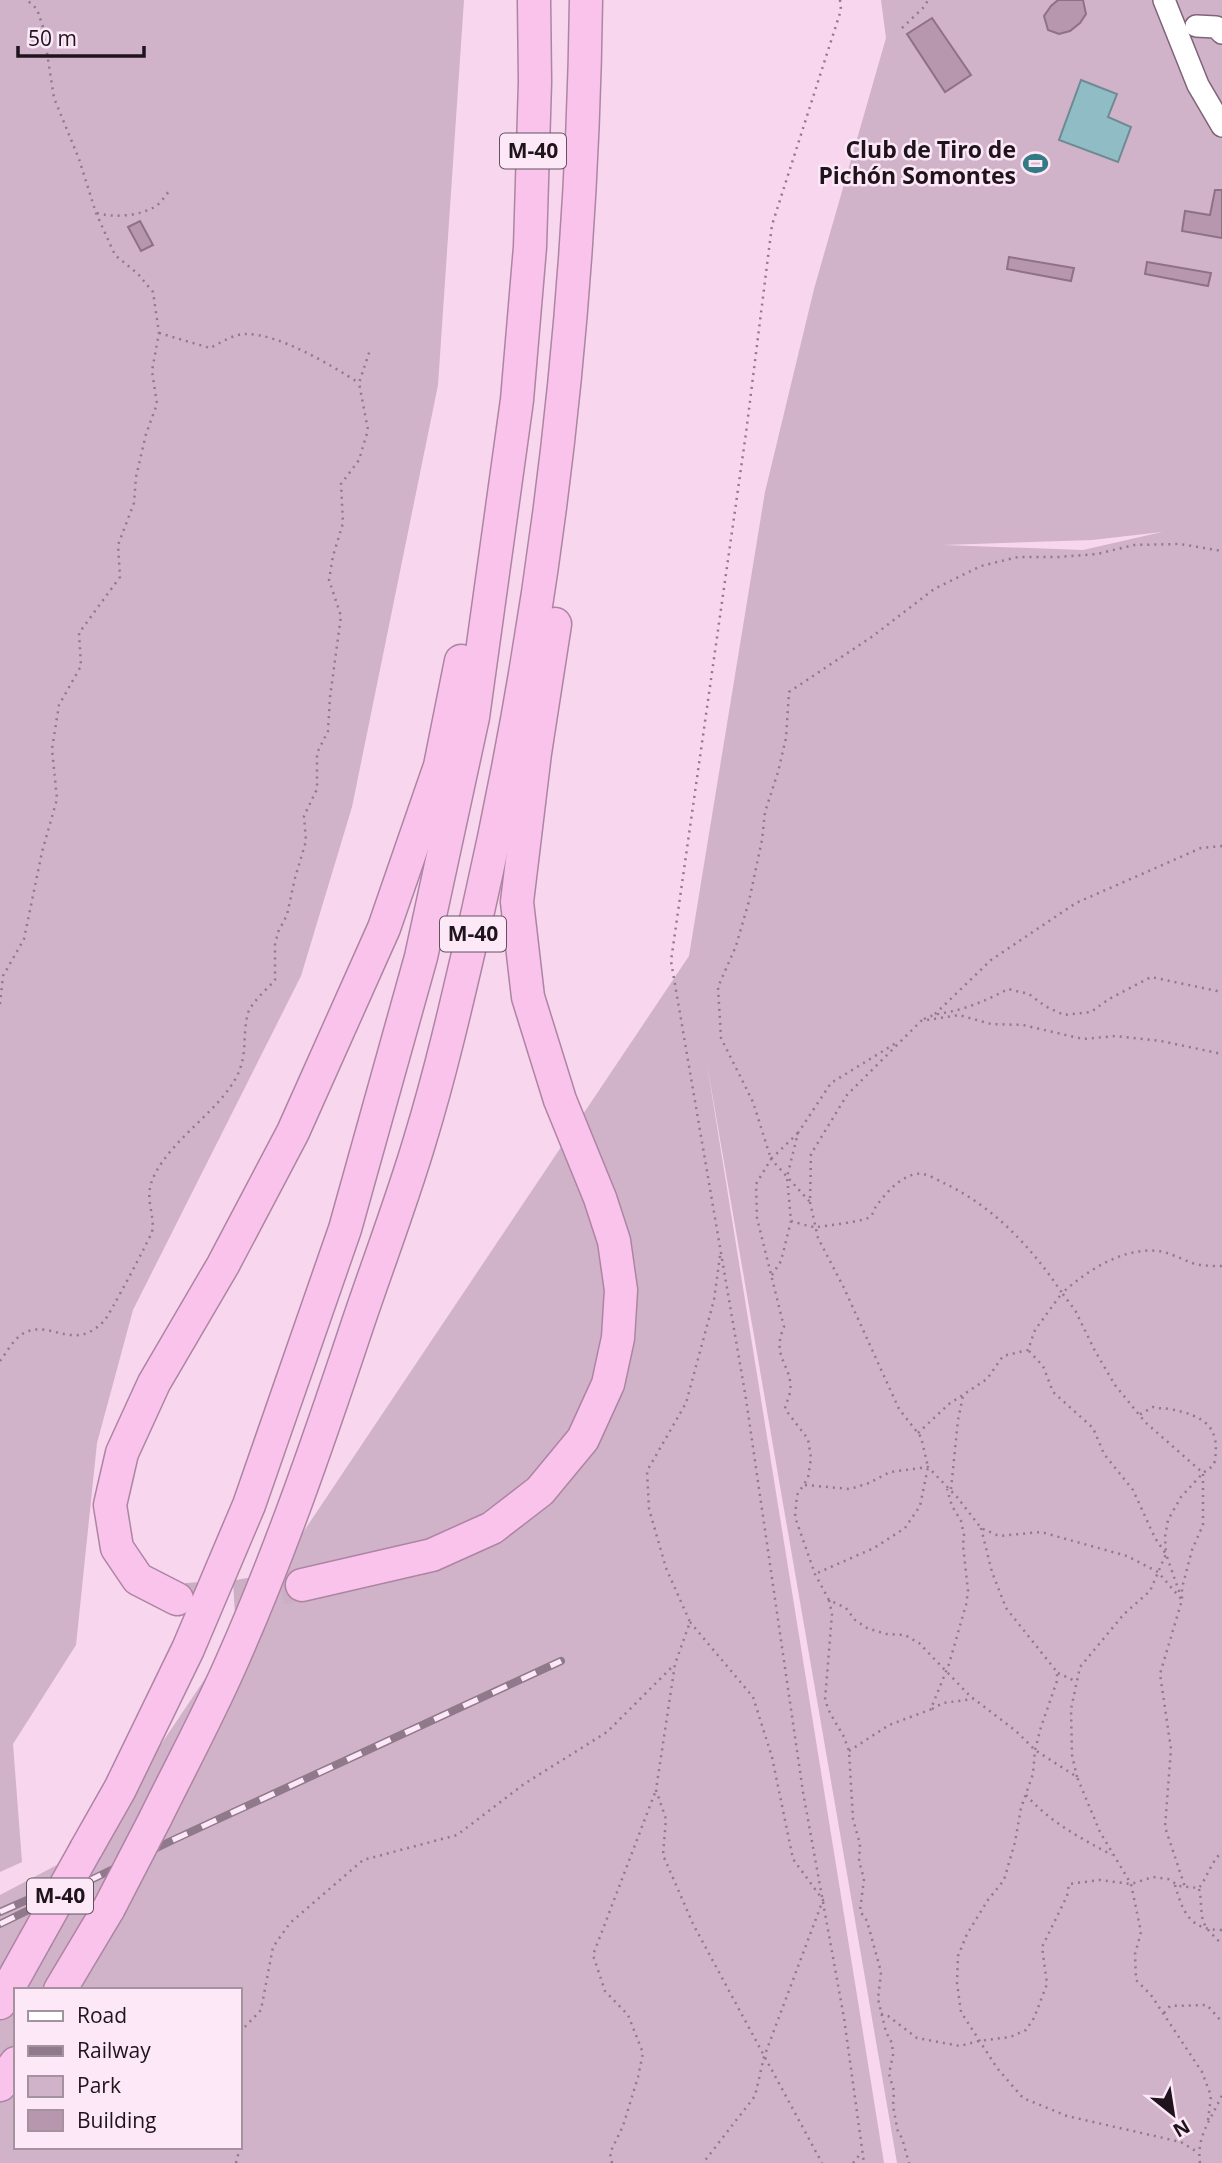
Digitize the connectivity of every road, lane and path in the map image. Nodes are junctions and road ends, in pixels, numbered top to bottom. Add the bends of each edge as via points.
1 (27, 0) edge
2 (534, 0) edge
3 (586, 0) edge
4 (839, 0) edge
5 (928, 0) edge
6 (1164, 0) edge
7 (1196, 26) dead end
8 (902, 28) dead end
9 (1222, 33) edge
10 (1222, 126) edge
11 (170, 189) dead end
12 (96, 213) junction
13 (159, 333) junction
14 (370, 350) dead end
15 (566, 350) junction
16 (359, 383) junction
17 (516, 400) junction
18 (1222, 551) edge
19 (1222, 846) edge
20 (1222, 992) edge
21 (0, 1004) edge
22 (935, 1014) junction
23 (921, 1021) junction
24 (902, 1040) junction
25 (1222, 1054) edge
26 (798, 1133) junction
27 (771, 1159) junction
28 (788, 1177) junction
29 (810, 1202) junction
30 (791, 1221) junction
31 (816, 1227) junction
32 (721, 1253) junction
33 (1222, 1266) edge
34 (772, 1276) junction
35 (1062, 1293) junction
36 (1028, 1350) junction
37 (0, 1361) edge
38 (963, 1396) junction
39 (1139, 1415) junction
40 (918, 1433) junction
41 (928, 1467) junction
42 (1203, 1473) junction
43 (803, 1485) junction
44 (946, 1486) junction
45 (951, 1491) junction
46 (981, 1528) junction
47 (1166, 1554) junction
48 (1157, 1572) junction
49 (815, 1574) junction
50 (302, 1585) tunnel mouth
51 (177, 1599) tunnel mouth
52 (829, 1600) junction
53 (1182, 1600) junction
54 (690, 1622) junction
55 (675, 1664) junction
56 (1057, 1672) junction
57 (946, 1673) junction
58 (1077, 1682) junction
59 (973, 1699) junction
60 (932, 1709) junction
61 (1035, 1750) junction
62 (849, 1751) junction
63 (1077, 1777) junction
64 (656, 1790) junction
65 (1026, 1795) junction
66 (1222, 1852) edge
67 (1114, 1857) junction
68 (1175, 1883) junction
69 (1130, 1884) junction
70 (1185, 1886) junction
71 (1199, 1888) junction
72 (822, 1900) junction
73 (1208, 1930) junction
74 (1222, 1930) edge
75 (1222, 1945) edge
76 (61, 1988) edge
77 (0, 2003) edge
78 (1164, 2013) junction
79 (881, 2014) junction
80 (1222, 2022) edge
81 (242, 2030) edge
82 (979, 2041) junction
83 (764, 2057) junction
84 (14, 2066) edge
85 (0, 2085) edge
86 (1222, 2095) edge
87 (1208, 2120) junction
88 (863, 2152) junction
89 (1199, 2154) junction
90 (612, 2163) edge
91 (703, 2163) edge
92 (822, 2163) edge
93 (853, 2163) edge
94 (864, 2163) edge
95 (909, 2163) edge
96 (1200, 2163) edge

1 - 12 path via 37,9 43,27 54,98
2 - 17 highway, M-40 via 530,247
3 - 15 highway, M-40 via 576,251
4 - 32 path via 841,10 772,225 671,961
5 - 8 path
6 - 10 street via 1198,85
7 - 9 street via 1216,27
11 - 12 path via 158,205 143,212
12 - 13 path via 115,255 153,292
13 - 16 path via 210,348 242,334 265,335
13 - 21 path via 152,371 157,404 136,477 134,503 118,545 120,577 79,633 81,666 59,705 52,749 57,800 24,939 3,976
14 - 16 path
15 - 50 highway via 566,551 517,902 528,997 614,1241 621,1290 613,1362 583,1439 540,1491 492,1528 432,1555
15 - 76 highway, M-40, bridge via 547,536 517,724 453,1020 423,1130 294,1512 230,1668 109,1908
16 - 37 path via 368,430 359,460 341,484 343,523 330,580 341,616 328,731 317,753 317,789 304,816 306,841 288,915 275,945 275,980 248,1012 245,1054 236,1076 221,1100 197,1121 154,1175 148,1197 152,1231 105,1321 86,1334 67,1336 39,1328 23,1334
17 - 51 highway via 492,475 440,766 384,928 293,1132 154,1383 122,1453 110,1505 117,1548 138,1579
17 - 77 highway, M-40, bridge via 473,717 421,957 345,1229 249,1505 188,1649 120,1789
18 - 27 path via 1180,544 1134,545 1097,554 1018,557 981,566 934,589 789,692 786,738 765,812 749,901 718,987 721,1038 753,1102
19 - 22 path via 1201,848 1076,903 991,960
20 - 22 path via 1151,977 1091,1012 1064,1015 1029,994 1008,989 961,1009
22 - 23 path
23 - 24 path
23 - 25 path via 959,1015 1083,1039 1116,1036
24 - 26 path via 831,1083
24 - 29 path via 847,1095 811,1154
26 - 27 path
26 - 28 path
27 - 28 path
27 - 34 path via 755,1184 757,1218
28 - 29 path
28 - 30 path
29 - 31 path
30 - 31 path
30 - 34 path via 781,1261
31 - 35 path via 870,1218 899,1182 915,1174 927,1175 960,1191 1017,1235
31 - 40 path via 899,1409
32 - 54 path via 714,1300 686,1403 647,1471 649,1509 666,1568
32 - 72 path
33 - 35 path via 1199,1265 1161,1251 1135,1251 1078,1279
34 - 43 path via 784,1327 779,1354 791,1391 785,1409 807,1439 811,1458
35 - 36 path via 1035,1330
35 - 39 path via 1108,1376
36 - 38 path via 1003,1356 987,1378
36 - 47 path via 1043,1366 1053,1392 1093,1428 1104,1454 1133,1490
38 - 40 path
38 - 45 path
39 - 42 path
39 - 42 path via 1153,1406 1200,1417 1211,1427 1219,1447 1214,1465
40 - 41 path
41 - 43 path via 890,1472 850,1489
41 - 44 path
41 - 49 path via 920,1506 905,1528 874,1548
42 - 47 path via 1168,1520
42 - 53 path via 1203,1525 1192,1549
43 - 49 path via 795,1517
44 - 45 path
44 - 57 path via 964,1535 968,1591
45 - 46 path
46 - 48 path via 999,1536 1041,1532 1127,1556
46 - 56 path via 1006,1608
47 - 48 path
47 - 53 path
48 - 53 path
48 - 58 path via 1150,1591 1124,1614 1080,1667
49 - 52 path
52 - 57 path via 846,1608 867,1628 919,1643
52 - 62 path via 832,1614 825,1700
53 - 70 path via 1160,1674 1171,1749 1166,1827
54 - 55 path
54 - 72 path via 753,1697 772,1757 793,1859
55 - 64 path
55 - 81 path via 607,1732 524,1784 457,1835 363,1860 290,1923 273,1947 261,2011
56 - 58 path
56 - 61 path
57 - 59 path
57 - 60 path
58 - 63 path via 1071,1710
59 - 60 path
59 - 61 path
60 - 62 path via 889,1725
61 - 63 path
61 - 65 path
62 - 79 path via 852,1810 864,1879 860,1911 867,1920 881,1972
63 - 67 path
64 - 83 path via 666,1819 663,1855 692,1924
64 - 90 path via 593,1955 605,1991 628,2015 643,2053 623,2126 610,2153
65 - 67 path via 1064,1828
65 - 82 path via 1004,1881 967,1934 958,1956 961,2012
66 - 71 path
67 - 69 path
68 - 69 path via 1153,1877
68 - 70 path
68 - 73 path via 1191,1921
69 - 78 path via 1141,1932 1135,1954 1136,1980
69 - 82 path via 1100,1880 1069,1884 1042,1947 1047,1984 1034,2018 1026,2030 1010,2037
70 - 71 path
71 - 73 path via 1202,1920
72 - 83 path
72 - 88 path
73 - 74 path
73 - 75 path
78 - 80 path via 1170,2006 1207,2005
78 - 87 path via 1202,2072 1211,2096
79 - 82 path via 917,2038 960,2046
79 - 95 path via 892,2043 893,2106
82 - 89 path via 1023,2098 1067,2116 1181,2142
83 - 91 path via 755,2096
83 - 92 path
84 - 85 highway
86 - 87 path
87 - 89 path
88 - 93 path
88 - 94 path
89 - 96 path

